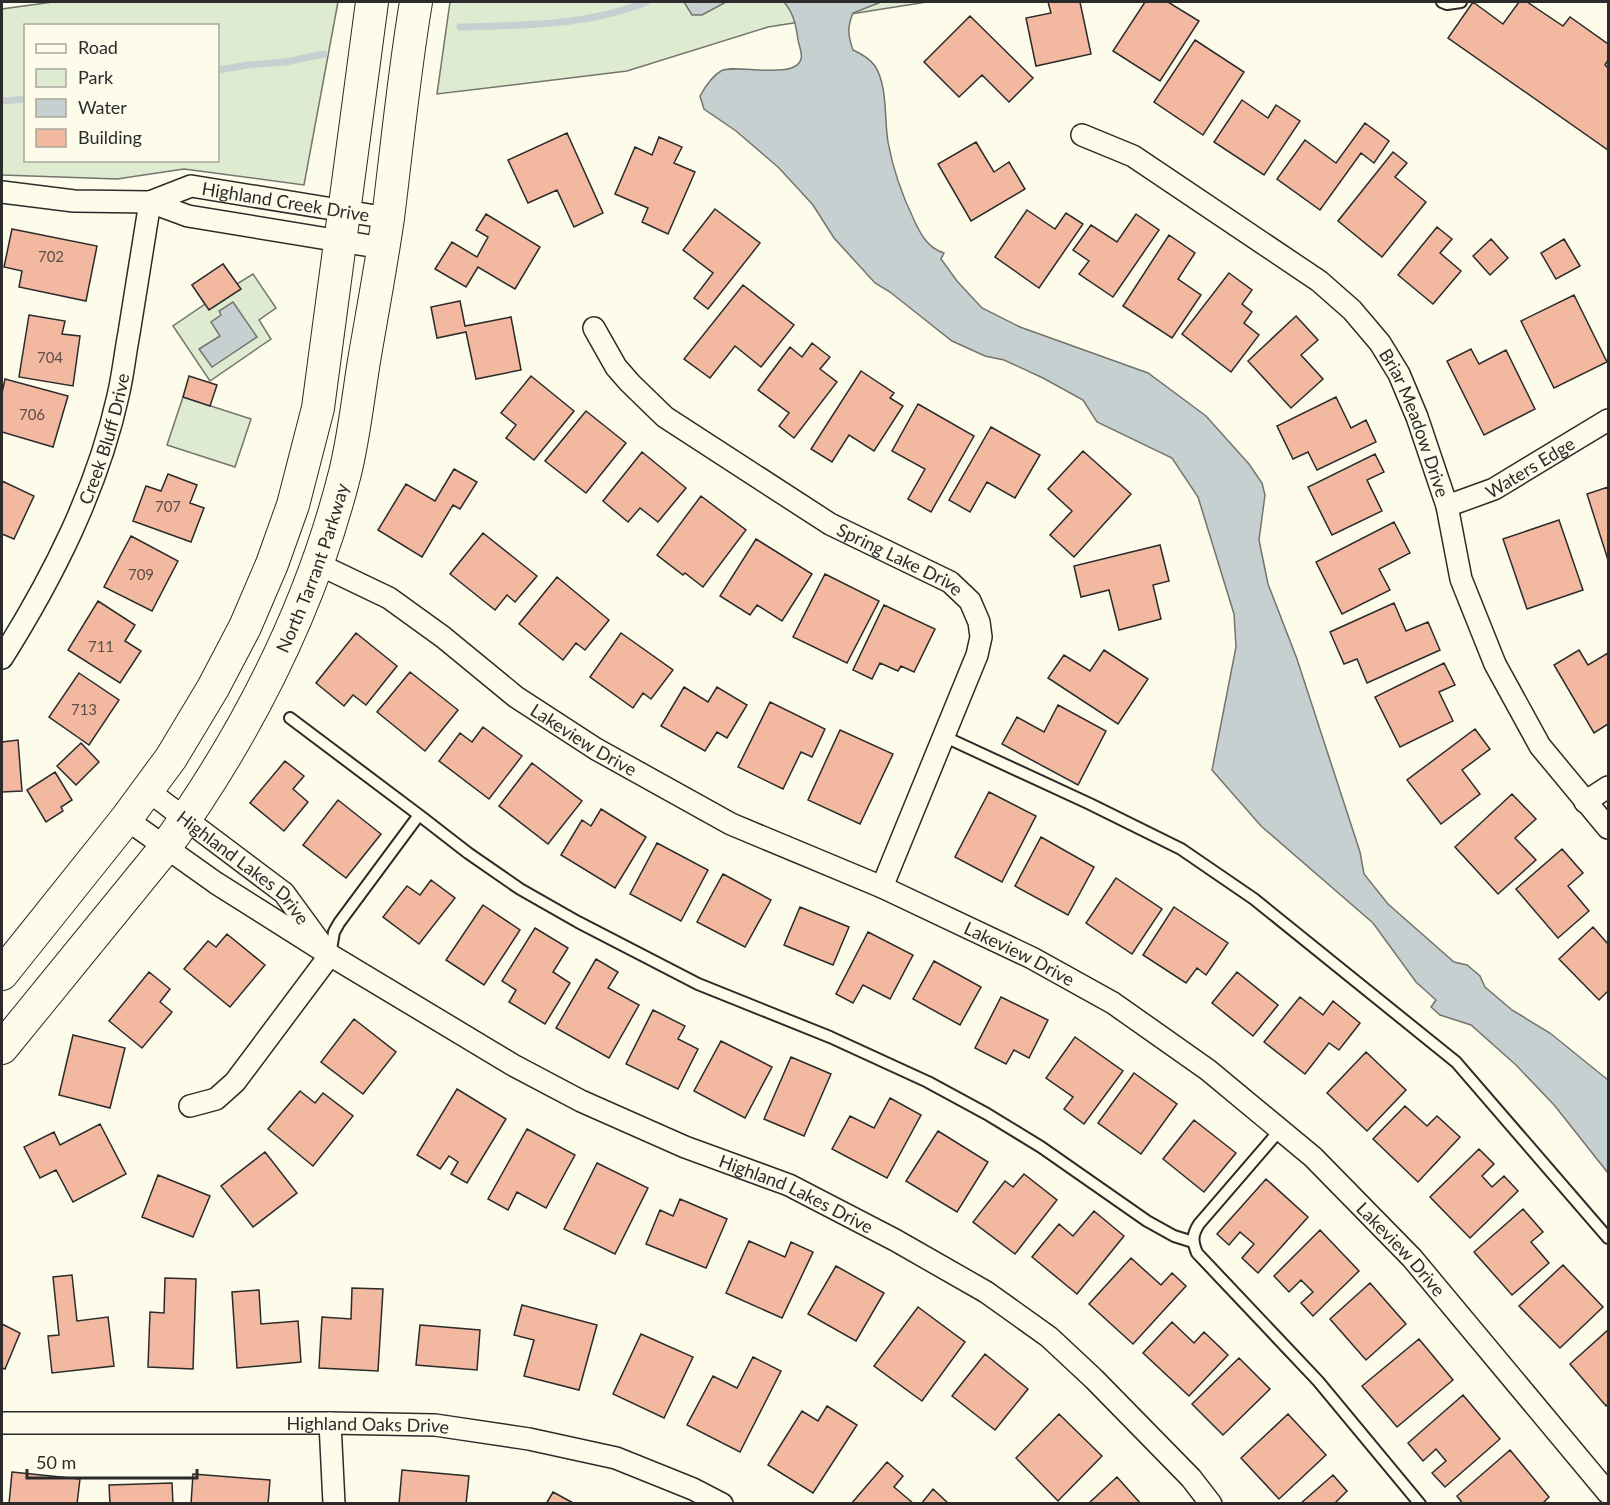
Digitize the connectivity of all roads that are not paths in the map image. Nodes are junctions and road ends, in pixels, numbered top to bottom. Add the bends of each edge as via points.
1 (372, 2) edge
2 (416, 2) edge
3 (1442, 2) edge
4 (1461, 2) edge
5 (1082, 135) dead end
6 (2, 192) edge
7 (150, 202) junction
8 (345, 210) junction
9 (388, 218) junction
10 (340, 241) junction
11 (383, 248) junction
12 (594, 328) dead end
13 (1608, 420) edge
14 (1447, 506) junction
15 (318, 564) junction
16 (2, 658) edge
17 (290, 718) dead end
18 (943, 736) junction
19 (1608, 787) edge
20 (147, 790) junction
21 (1585, 802) junction
22 (419, 815) junction
23 (186, 818) junction
24 (126, 819) junction
25 (1608, 828) edge
26 (165, 848) junction
27 (882, 887) junction
28 (330, 955) junction
29 (2, 974) edge
30 (2, 1048) edge
31 (190, 1106) dead end
32 (1280, 1130) junction
33 (1608, 1238) edge
34 (1193, 1242) junction
35 (2, 1423) edge
36 (330, 1423) junction
37 (1608, 1494) edge
38 (689, 1496) edge
39 (334, 1503) edge
40 (722, 1503) edge
41 (1211, 1503) edge
42 (1420, 1503) edge

1 - 8 main road, North Tarrant Parkway
2 - 9 main road, North Tarrant Parkway
3 - 4 lane
5 - 14 street, Briar Meadow Drive via 1133,156 1319,281 1352,310 1380,343 1399,374
6 - 7 street, Highland Creek Drive via 74,201
7 - 8 street, Highland Creek Drive via 191,186
7 - 10 street, Highland Creek Drive via 188,216
7 - 16 street, Creek Bluff Drive via 119,395 104,448 61,552
8 - 9 street, Highland Creek Drive
8 - 10 main road, North Tarrant Parkway
9 - 11 main road, North Tarrant Parkway
10 - 11 street, Highland Creek Drive
10 - 20 main road, North Tarrant Parkway via 318,408 296,495 272,564 213,688
11 - 15 main road, North Tarrant Parkway via 345,472
12 - 18 street, Spring Lake Drive via 616,367 665,417 830,524 950,582 970,601 981,637
13 - 14 street, Waters Edge via 1494,489
14 - 21 street, Briar Meadow Drive via 1461,579 1495,664 1540,746
15 - 23 main road, North Tarrant Parkway via 266,683
15 - 27 street, Lakeview Drive via 389,598 516,697 596,749 731,824
17 - 22 lane
18 - 27 street, Spring Lake Drive
18 - 33 lane via 1181,849 1254,899 1456,1062
19 - 21 street
20 - 23 street, Highland Lakes Drive
20 - 24 main road, North Tarrant Parkway
21 - 25 street, Briar Meadow Drive
22 - 28 lane via 339,923
22 - 34 lane via 520,889 578,922 698,984 928,1082 1041,1147 1147,1221
23 - 26 main road, North Tarrant Parkway
23 - 28 street, Highland Lakes Drive via 284,893
24 - 26 street, Highland Lakes Drive
24 - 29 main road, North Tarrant Parkway
26 - 28 street, Highland Lakes Drive
26 - 30 main road, North Tarrant Parkway
27 - 32 street, Lakeview Drive via 1032,958 1113,1002 1208,1071
28 - 31 street via 235,1082 216,1099
28 - 41 street, Highland Lakes Drive via 581,1101 684,1148 789,1185 986,1292 1048,1337 1094,1379
32 - 34 lane via 1199,1224
32 - 37 street, Lakeview Drive via 1313,1157 1412,1258
34 - 42 lane via 1205,1263 1318,1381
35 - 36 street, Highland Oaks Drive
36 - 38 street, Highland Oaks Drive via 435,1425 529,1439 615,1458
36 - 39 street
38 - 40 street, Highland Oaks Drive

